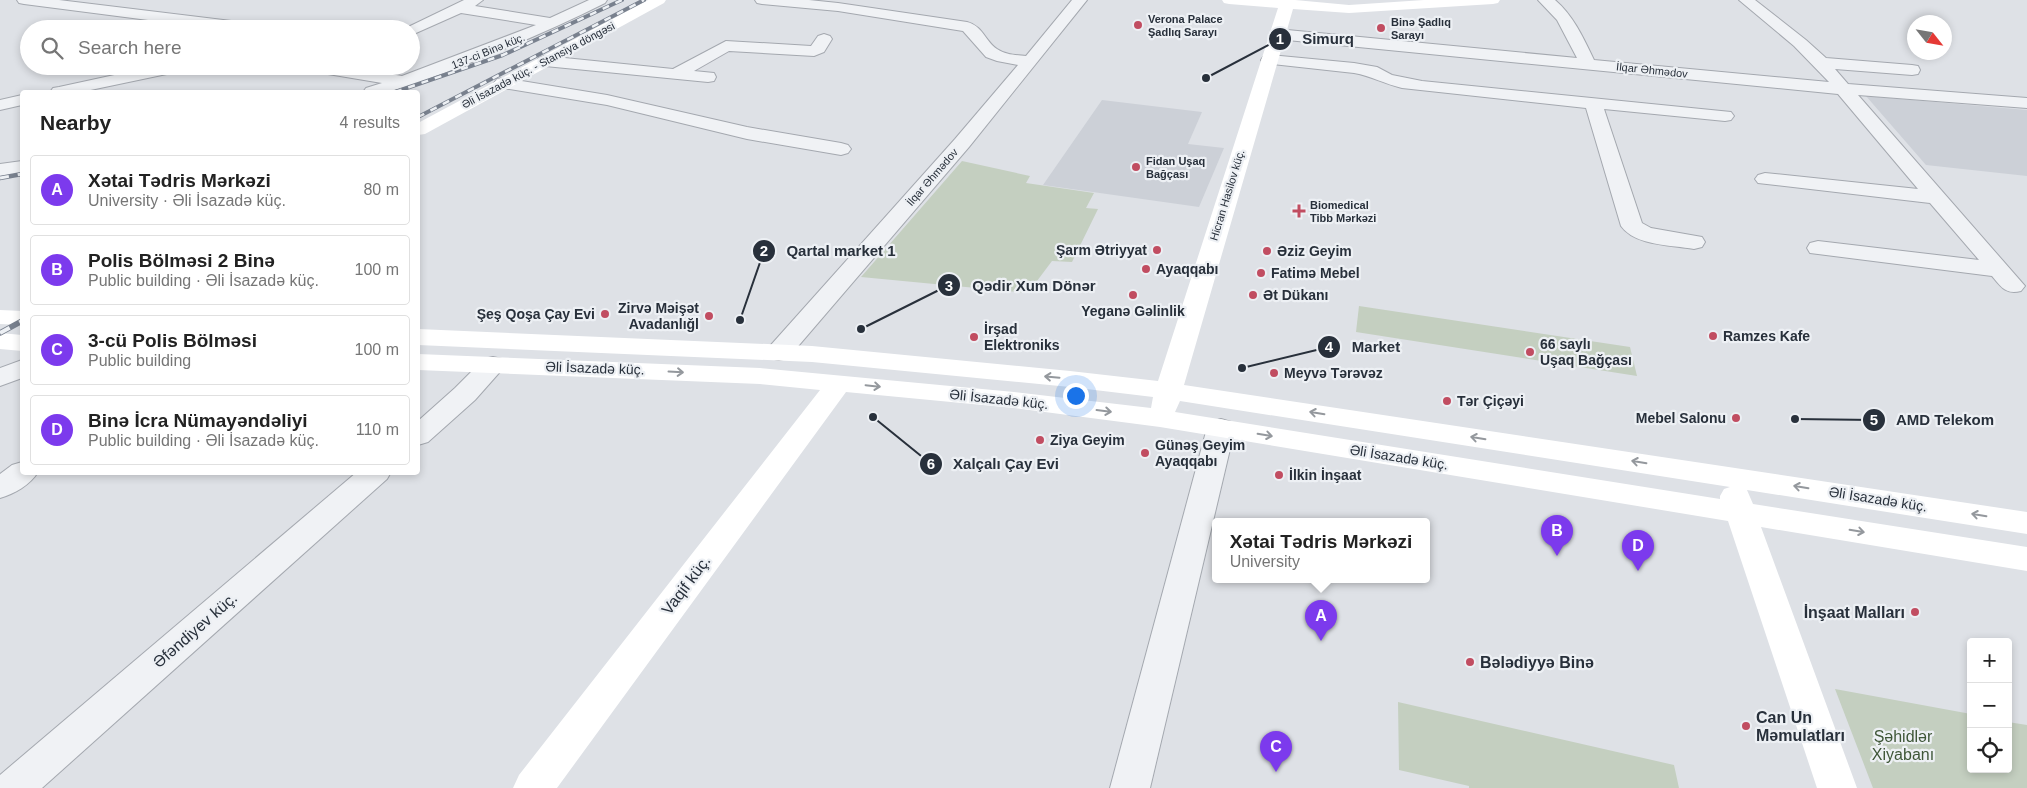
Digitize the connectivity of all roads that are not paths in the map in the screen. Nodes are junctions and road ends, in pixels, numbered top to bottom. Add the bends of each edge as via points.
1 (24, 0) edge
2 (476, 0) edge
3 (600, 0) edge
4 (659, 0) edge
5 (762, 0) edge
6 (1080, 0) edge
7 (1229, 0) edge
8 (1493, 0) edge
9 (1546, 0) edge
10 (1746, 0) edge
11 (821, 2) edge
12 (1287, 3) edge
13 (1407, 3) edge
14 (95, 8) junction
15 (460, 8) junction
16 (61, 20) dead end
17 (187, 20) edge
18 (552, 23) junction
19 (420, 26) edge
20 (1277, 34) junction
21 (824, 39) dead end
22 (1269, 60) junction
23 (545, 61) junction
24 (1030, 61) junction
25 (1821, 63) junction
26 (1588, 64) junction
27 (1912, 70) dead end
28 (676, 74) junction
29 (122, 75) edge
30 (139, 75) edge
31 (363, 75) edge
32 (130, 77) junction
33 (708, 78) dead end
34 (404, 82) junction
35 (503, 83) junction
36 (1844, 89) junction
37 (68, 90) edge
38 (378, 90) edge
39 (20, 100) edge
40 (1593, 102) junction
41 (2027, 103) edge
42 (0, 105) edge
43 (1725, 116) dead end
44 (420, 129) edge
45 (841, 149) dead end
46 (20, 167) edge
47 (0, 170) edge
48 (1765, 179) dead end
49 (1937, 197) junction
50 (1694, 242) dead end
51 (1818, 248) dead end
52 (0, 317) edge
53 (20, 318) edge
54 (420, 337) edge
55 (0, 341) edge
56 (20, 343) edge
57 (779, 352) junction
58 (420, 362) edge
59 (493, 365) junction
60 (20, 369) edge
61 (0, 378) edge
62 (839, 383) junction
63 (1168, 391) junction
64 (1160, 418) junction
65 (1221, 428) junction
66 (420, 434) edge
67 (1687, 470) junction
68 (20, 475) edge
69 (373, 475) edge
70 (1728, 476) junction
71 (0, 488) edge
72 (1740, 511) junction
73 (2027, 523) edge
74 (2027, 559) edge
75 (14, 788) edge
76 (533, 788) edge
77 (1130, 788) edge
78 (1837, 788) edge

1 - 14 street
2 - 15 street
3 - 18 street, 137-ci Binə küç.
4 - 23 main road, Əli İsazadə küç. - Stansiya döngəsi
5 - 11 street
6 - 24 street, İlqar Əhmədov
7 - 12 main road
8 - 13 main road
9 - 26 street via 1569,28
10 - 25 street
11 - 24 street via 967,27 975,31 994,55
12 - 13 main road via 1334,9
12 - 20 main road, Hicran Hasilov küç.
14 - 16 street
14 - 17 street
15 - 18 street
15 - 19 street
18 - 34 street, 137-ci Binə küç. via 465,61
20 - 22 main road, Hicran Hasilov küç.
20 - 26 street, İlqar Əhmədov
21 - 28 street via 814,51 726,46
22 - 40 street via 1371,71 1402,83
22 - 63 main road, Hicran Hasilov küç.
23 - 28 street
23 - 35 main road, Əli İsazadə küç. - Stansiya döngəsi
24 - 57 street, İlqar Əhmədov
25 - 27 street
25 - 36 street
26 - 36 street, İlqar Əhmədov
28 - 33 street
29 - 32 street
30 - 32 street
31 - 34 street
32 - 37 street
34 - 38 street, 137-ci Binə küç.
35 - 44 main road, Əli İsazadə küç. - Stansiya döngəsi
35 - 45 street via 607,100 747,133
36 - 41 street, İlqar Əhmədov
36 - 49 street
39 - 42 street
40 - 43 street
40 - 50 street via 1632,226 1645,234
46 - 47 street
48 - 49 street
49 - 51 street via 2007,278
52 - 53 main road
54 - 57 main road, Əli İsazadə küç.
55 - 56 main road
63 -> 57 main road, Əli İsazadə küç.
58 - 59 main road, Əli İsazadə küç.
59 -> 62 main road, Əli İsazadə küç. via 760,376
59 - 66 street
60 - 61 street
62 -> 64 main road, Əli İsazadə küç.
62 - 76 main road, Vaqif küç.
63 - 64 main road, Hicran Hasilov küç.
67 -> 63 main road, Əli İsazadə küç.
64 - 65 main road, Əli İsazadə küç.
65 -> 72 main road, Əli İsazadə küç.
65 - 77 street
67 - 70 main road, Əli İsazadə küç.
67 - 72 main road
68 - 71 street
69 - 75 street, Əfəndiyev küç.
70 - 72 main road
73 -> 70 main road, Əli İsazadə küç.
72 -> 74 main road
72 - 78 main road

